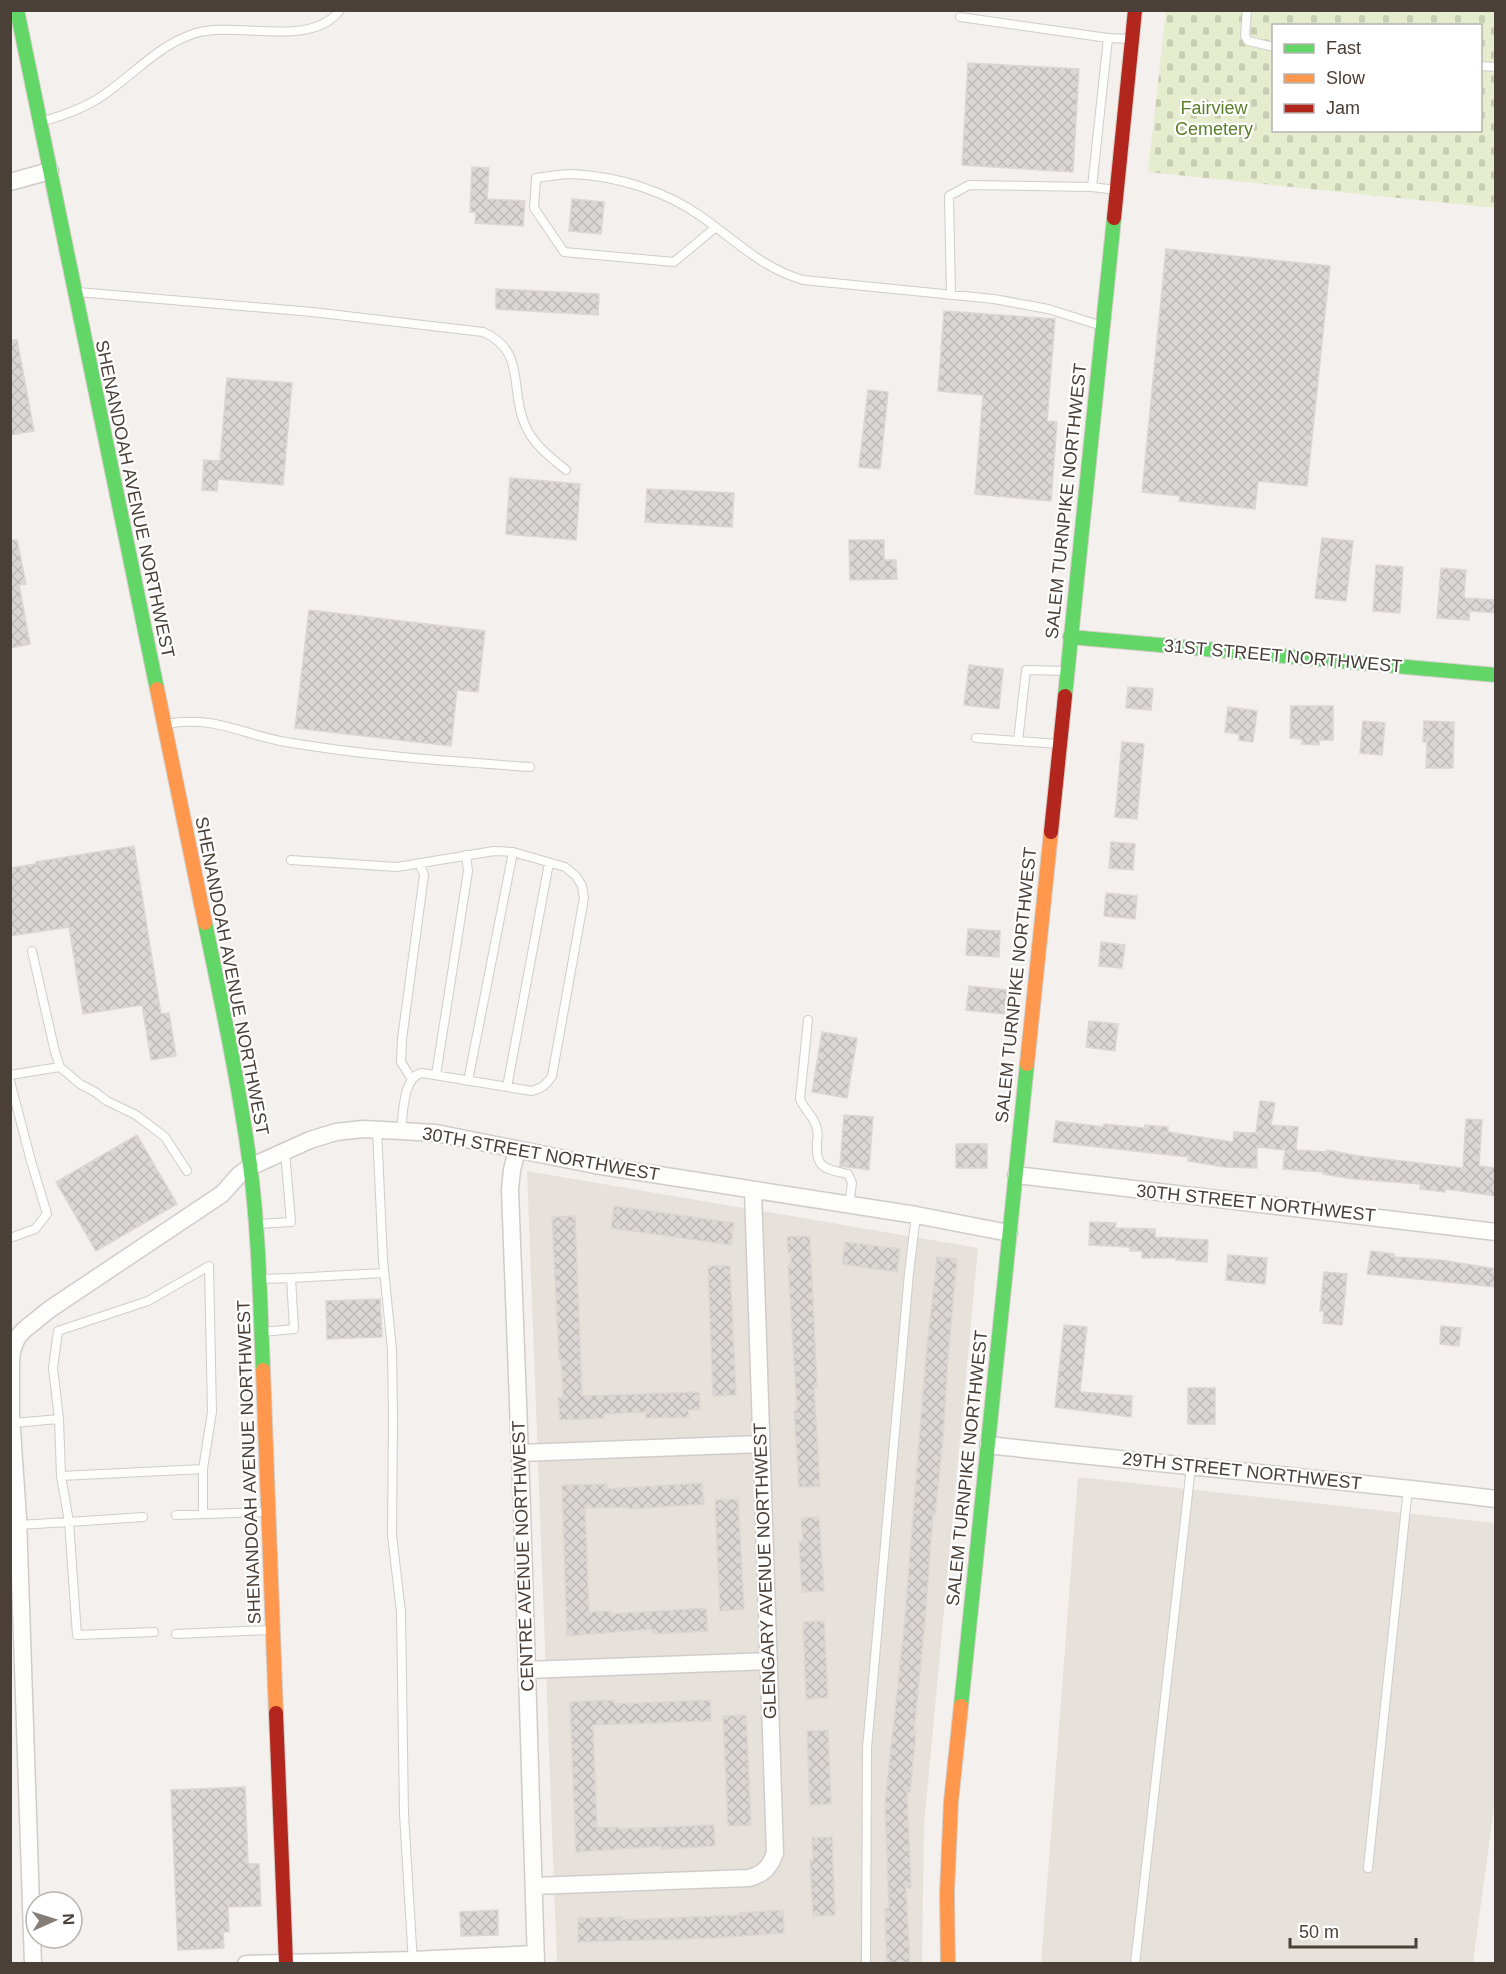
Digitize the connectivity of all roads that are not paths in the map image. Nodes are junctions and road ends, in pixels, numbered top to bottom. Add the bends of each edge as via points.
1 (17, 10) edge
2 (340, 10) edge
3 (1135, 10) edge
4 (1247, 10) edge
5 (960, 17) dead end
6 (1108, 38) junction
7 (1132, 39) junction
8 (1272, 47) edge
9 (40, 122) junction
10 (50, 171) junction
11 (10, 182) edge
12 (1092, 187) junction
13 (1116, 190) junction
14 (716, 227) junction
15 (74, 292) junction
16 (951, 295) junction
17 (1103, 326) junction
18 (566, 470) dead end
19 (1070, 637) junction
20 (1066, 671) junction
21 (1496, 675) edge
22 (162, 724) junction
23 (976, 738) dead end
24 (1018, 741) junction
25 (1059, 744) junction
26 (530, 767) dead end
27 (513, 852) junction
28 (466, 855) junction
29 (291, 860) dead end
30 (549, 862) junction
31 (420, 865) junction
32 (32, 951) dead end
33 (808, 1020) dead end
34 (60, 1067) junction
35 (10, 1075) edge
36 (436, 1076) junction
37 (411, 1078) junction
38 (468, 1080) junction
39 (10, 1081) edge
40 (507, 1087) junction
41 (377, 1130) junction
42 (401, 1131) junction
43 (517, 1150) junction
44 (285, 1152) junction
45 (250, 1167) junction
46 (187, 1171) dead end
47 (1016, 1175) junction
48 (753, 1190) junction
49 (849, 1205) junction
50 (916, 1215) junction
51 (256, 1224) junction
52 (1496, 1232) edge
53 (1009, 1233) junction
54 (10, 1238) edge
55 (384, 1273) junction
56 (291, 1278) junction
57 (260, 1279) junction
58 (50, 1309) junction
59 (10, 1330) edge
60 (262, 1332) junction
61 (11, 1418) edge
62 (59, 1419) junction
63 (761, 1444) junction
64 (987, 1444) junction
65 (520, 1453) junction
66 (1191, 1467) junction
67 (203, 1469) junction
68 (61, 1476) junction
69 (1408, 1488) junction
70 (1496, 1498) edge
71 (269, 1512) junction
72 (203, 1514) junction
73 (176, 1515) dead end
74 (143, 1517) dead end
75 (69, 1522) junction
76 (18, 1525) junction
77 (274, 1629) junction
78 (154, 1632) dead end
79 (176, 1634) dead end
80 (768, 1661) junction
81 (527, 1670) junction
82 (1368, 1868) dead end
83 (534, 1886) junction
84 (536, 1959) edge
85 (413, 1962) edge
86 (286, 1963) edge
87 (33, 1964) edge
88 (246, 1964) edge
89 (866, 1964) edge
90 (948, 1964) edge
91 (1135, 1964) edge

1 - 9 street, SHENANDOAH AVENUE NORTHWEST
2 - 9 lane via 326,24 293,32 216,29 178,40 109,92 81,108
3 - 7 street, SALEM TURNPIKE NORTHWEST
4 - 8 lane via 1248,41
5 - 6 lane
6 - 7 lane
6 - 12 lane
7 - 13 street, SALEM TURNPIKE NORTHWEST
9 - 10 street, SHENANDOAH AVENUE NORTHWEST
10 - 11 street
10 - 15 street, SHENANDOAH AVENUE NORTHWEST
12 - 13 lane
12 - 16 lane via 969,185 949,196
13 - 17 street, SALEM TURNPIKE NORTHWEST
14 - 14 lane via 672,199 616,180 571,174 536,178 534,208 564,252 674,262
14 - 16 lane via 782,274 803,280
15 - 18 lane via 312,312 483,332 503,344 511,355 525,426 546,453
15 - 22 street, SHENANDOAH AVENUE NORTHWEST
16 - 17 lane via 1014,302
17 - 19 street, SALEM TURNPIKE NORTHWEST
19 - 20 street, SALEM TURNPIKE NORTHWEST
19 - 21 street, 31ST STREET NORTHWEST
20 - 24 lane via 1026,670
20 - 25 street, SALEM TURNPIKE NORTHWEST
22 - 26 lane via 204,721 287,742 415,759
22 - 45 street, SHENANDOAH AVENUE NORTHWEST via 235,1069
23 - 24 lane
24 - 25 lane
25 - 47 street, SALEM TURNPIKE NORTHWEST
27 - 28 lane
27 - 30 lane
27 - 38 lane
28 - 31 lane
28 - 36 lane via 468,871
29 - 31 lane
30 - 40 lane
30 - 40 lane via 576,876 584,898 552,1076 541,1089
31 - 37 lane via 424,875 401,1062
32 - 34 lane
33 - 49 lane via 800,1099 818,1132 816,1156 820,1164 848,1174 852,1183
34 - 35 lane
34 - 46 lane via 165,1137
36 - 37 lane via 422,1073
36 - 38 lane
37 - 42 lane
38 - 40 lane
39 - 54 lane via 47,1214 35,1228
41 - 42 street, 30TH STREET NORTHWEST
41 - 44 street, 30TH STREET NORTHWEST via 336,1132
41 - 55 lane
42 - 43 street, 30TH STREET NORTHWEST via 436,1133
43 - 48 street, 30TH STREET NORTHWEST
43 - 65 street, CENTRE AVENUE NORTHWEST via 510,1190
44 - 45 street, 30TH STREET NORTHWEST
44 - 51 lane via 291,1222
45 - 51 street, SHENANDOAH AVENUE NORTHWEST
45 - 58 street, 30TH STREET NORTHWEST via 222,1194
47 - 52 street, 30TH STREET NORTHWEST
47 - 53 street, SALEM TURNPIKE NORTHWEST
48 - 49 street, 30TH STREET NORTHWEST
48 - 63 street, GLENGARY AVENUE NORTHWEST
49 - 50 street, 30TH STREET NORTHWEST
50 - 53 street, 30TH STREET NORTHWEST
50 - 89 lane via 867,1748
51 - 57 street, SHENANDOAH AVENUE NORTHWEST
53 - 64 street, SALEM TURNPIKE NORTHWEST
55 - 56 lane
55 - 85 lane via 392,1350 392,1535 401,1612 404,1814
56 - 57 lane
56 - 60 lane via 294,1329
57 - 60 street, SHENANDOAH AVENUE NORTHWEST
58 - 59 street, 30TH STREET NORTHWEST
58 - 61 street, 30TH STREET NORTHWEST via 24,1330 12,1351
60 - 71 street, SHENANDOAH AVENUE NORTHWEST
61 - 62 lane
61 - 76 street, 30TH STREET NORTHWEST
62 - 67 lane via 53,1368 58,1331 148,1301 209,1266 212,1412
62 - 68 lane
63 - 65 street
63 - 80 street, GLENGARY AVENUE NORTHWEST
64 - 66 street, 29TH STREET NORTHWEST
64 - 90 street, SALEM TURNPIKE NORTHWEST via 951,1802
65 - 81 street, CENTRE AVENUE NORTHWEST
66 - 69 street, 29TH STREET NORTHWEST
66 - 91 lane
67 - 68 lane
67 - 72 lane
68 - 75 lane
69 - 70 street, 29TH STREET NORTHWEST
69 - 82 lane
71 - 72 lane
71 - 77 street, SHENANDOAH AVENUE NORTHWEST
72 - 73 lane
74 - 75 lane
75 - 76 lane
75 - 78 lane via 77,1635
76 - 87 street, 30TH STREET NORTHWEST
77 - 79 lane
77 - 86 street, SHENANDOAH AVENUE NORTHWEST
80 - 81 street
80 - 83 street, GLENGARY AVENUE NORTHWEST via 776,1853 765,1871 756,1876
81 - 83 street, CENTRE AVENUE NORTHWEST
83 - 84 street, CENTRE AVENUE NORTHWEST
84 - 85 street
85 - 86 street
86 - 88 street

